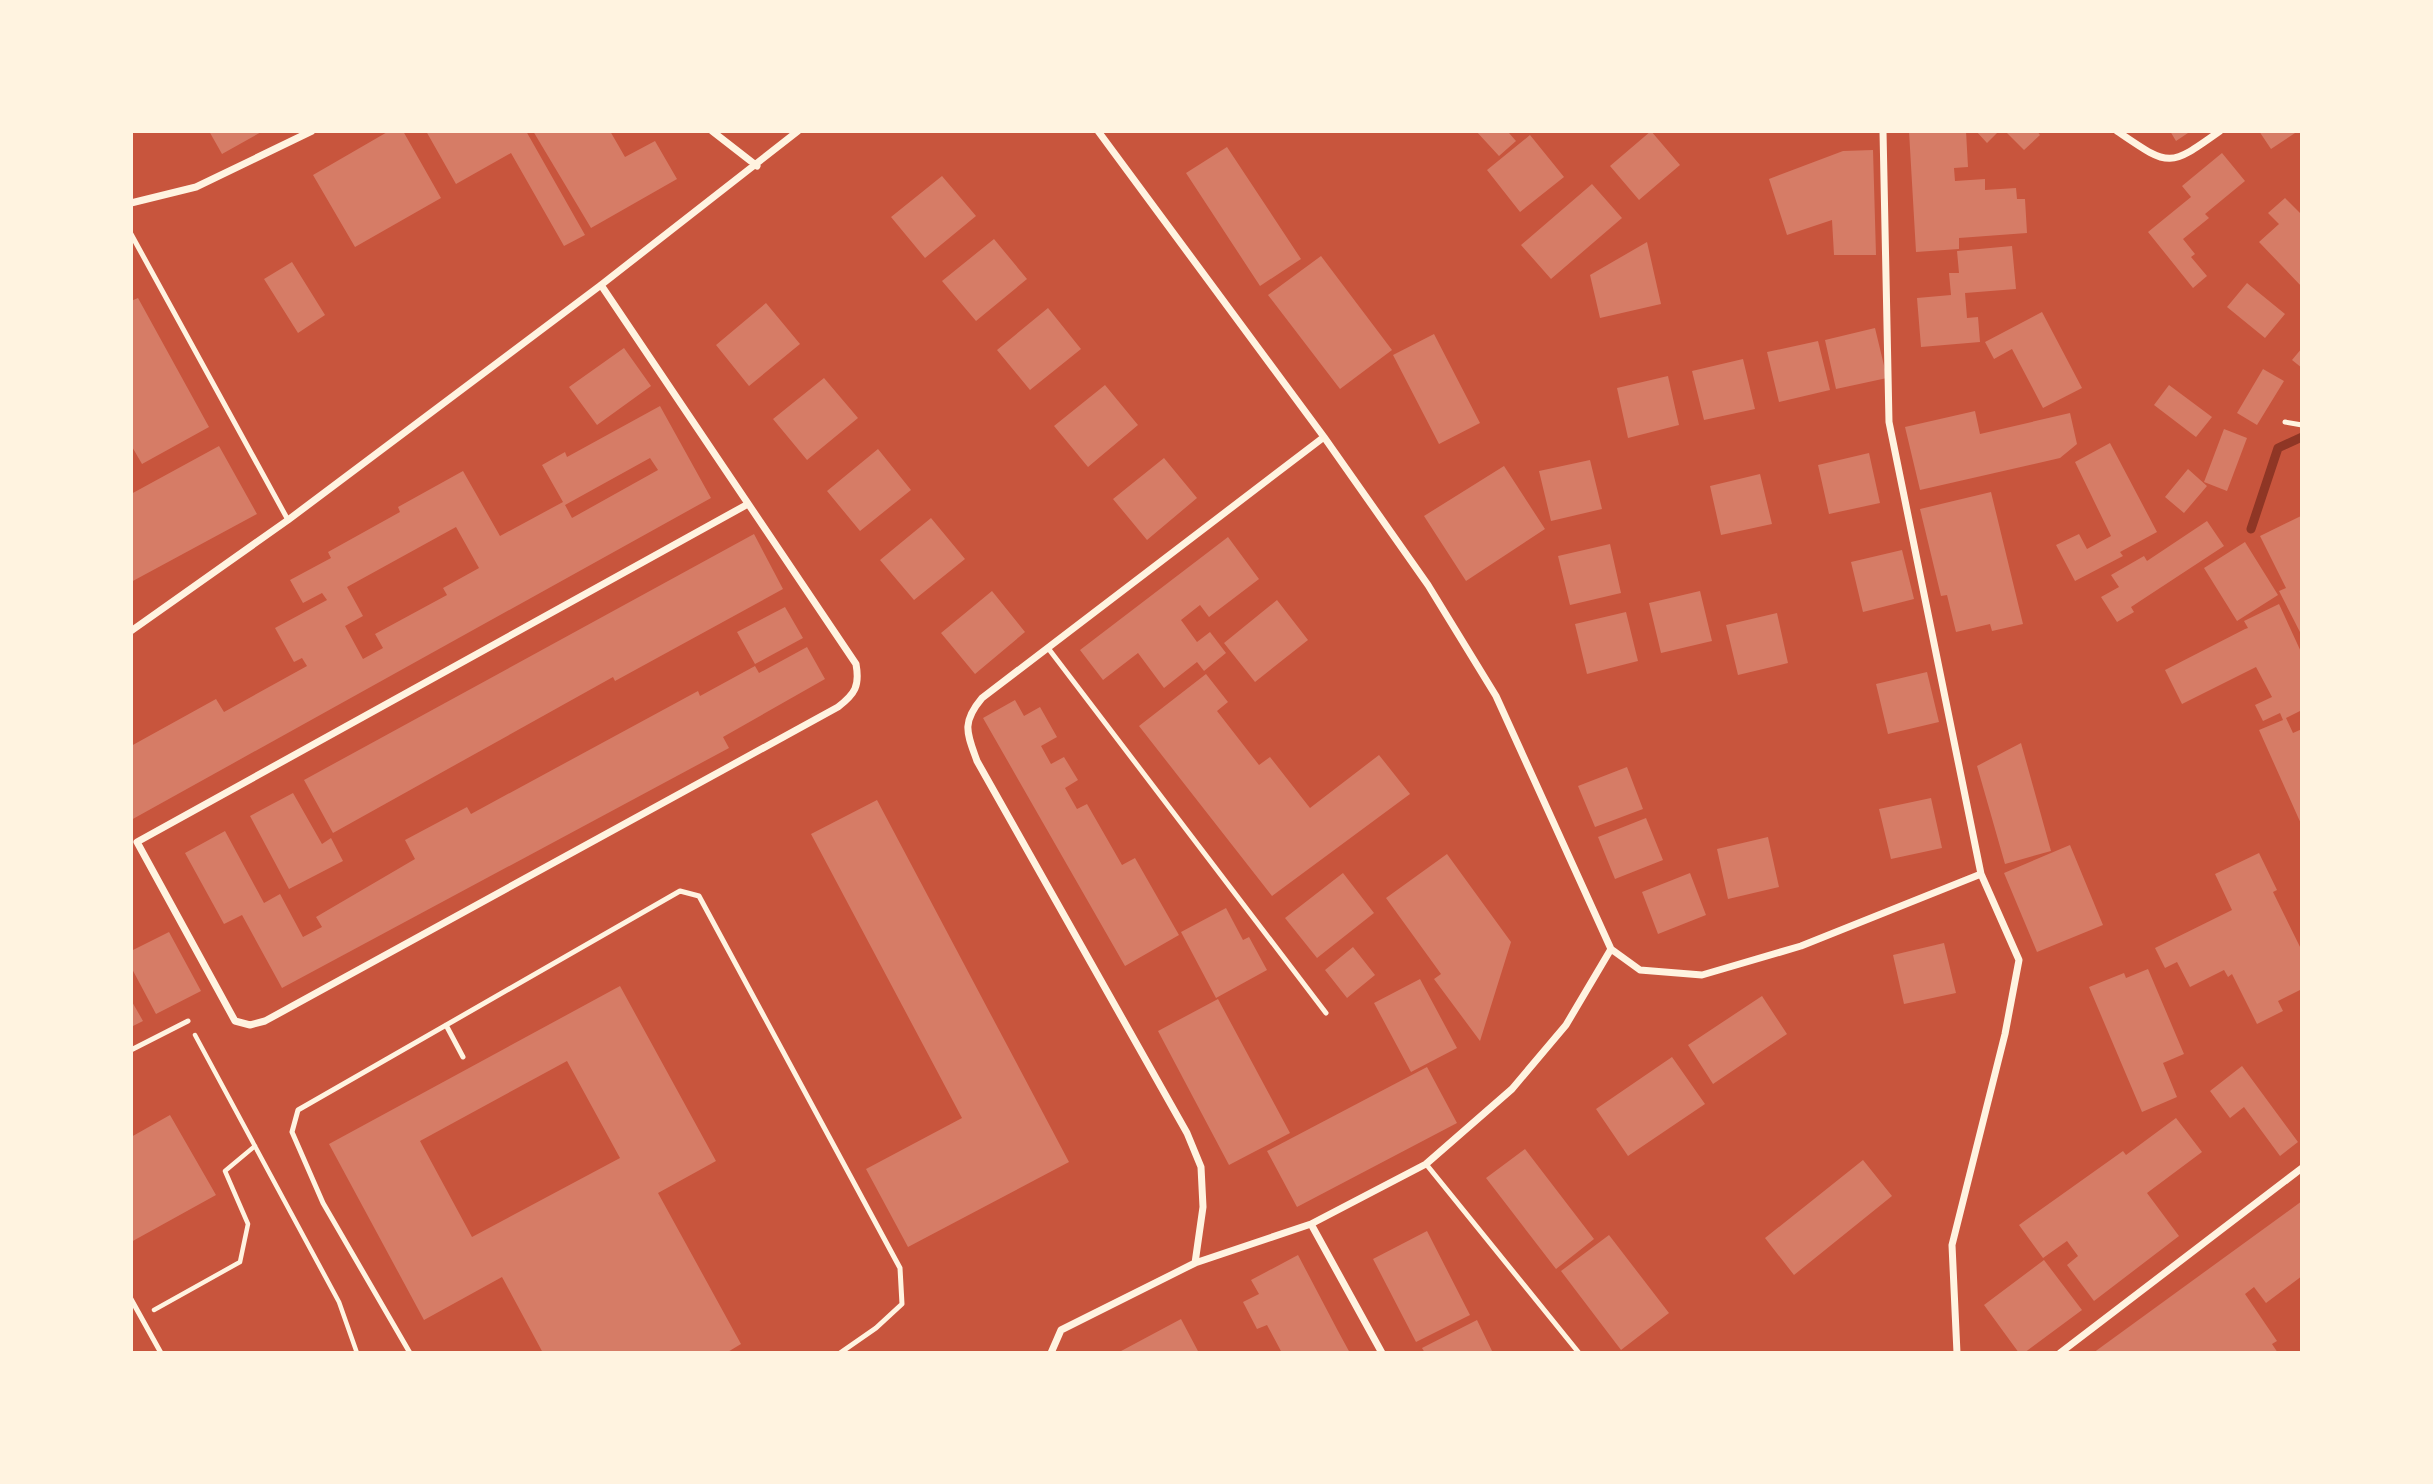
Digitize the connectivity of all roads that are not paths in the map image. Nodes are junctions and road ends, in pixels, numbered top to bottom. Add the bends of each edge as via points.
1 (312, 131) edge
2 (712, 131) edge
3 (798, 131) edge
4 (1098, 131) edge
5 (1883, 131) edge
6 (2117, 131) edge
7 (2220, 131) edge
8 (757, 166) junction
9 (131, 203) edge
10 (131, 234) edge
11 (601, 285) junction
12 (2285, 422) dead end
13 (2302, 425) edge
14 (1324, 437) junction
15 (748, 504) junction
16 (289, 520) junction
17 (131, 631) edge
18 (1048, 648) junction
19 (134, 844) edge
20 (1981, 874) junction
21 (1611, 949) junction
22 (1326, 1013) dead end
23 (187, 1020) road end
24 (446, 1025) junction
25 (131, 1050) edge
26 (463, 1057) dead end
27 (1426, 1164) junction
28 (2302, 1168) edge
29 (1311, 1224) junction
30 (1195, 1263) junction
31 (131, 1299) edge
32 (161, 1353) edge
33 (410, 1353) edge
34 (840, 1353) edge
35 (1051, 1353) edge
36 (1382, 1353) edge
37 (1579, 1353) edge
38 (1957, 1353) edge
39 (2060, 1353) edge

1 - 9 street via 196,187
2 - 8 street
3 - 8 street
4 - 14 street
5 - 20 street via 1889,422
6 - 7 street via 2157,158 2180,159
8 - 11 street
10 - 16 lane
11 - 15 street
11 - 16 street
12 - 13 lane
14 - 18 street
14 - 21 street via 1428,585 1496,696
15 - 19 street
15 - 19 street via 856,664 859,680 854,695 838,707 265,1021 250,1025 235,1020 229,1012
16 - 17 street
18 - 22 lane
18 - 30 street via 982,698 970,712 966,731 977,761 1187,1133 1201,1167 1203,1207
20 - 21 street via 1801,946 1702,975 1640,970
20 - 38 street via 2019,960 2006,1034 1952,1245
21 - 27 street via 1566,1025 1512,1089
23 - 25 lane
24 - 26 lane
24 - 33 lane via 298,1110 292,1132 323,1203
24 - 34 lane via 680,891 699,896 900,1268 902,1304
27 - 29 street
27 - 37 lane
28 - 39 street
29 - 30 street
29 - 36 street
30 - 35 street via 1061,1330
31 - 32 lane

